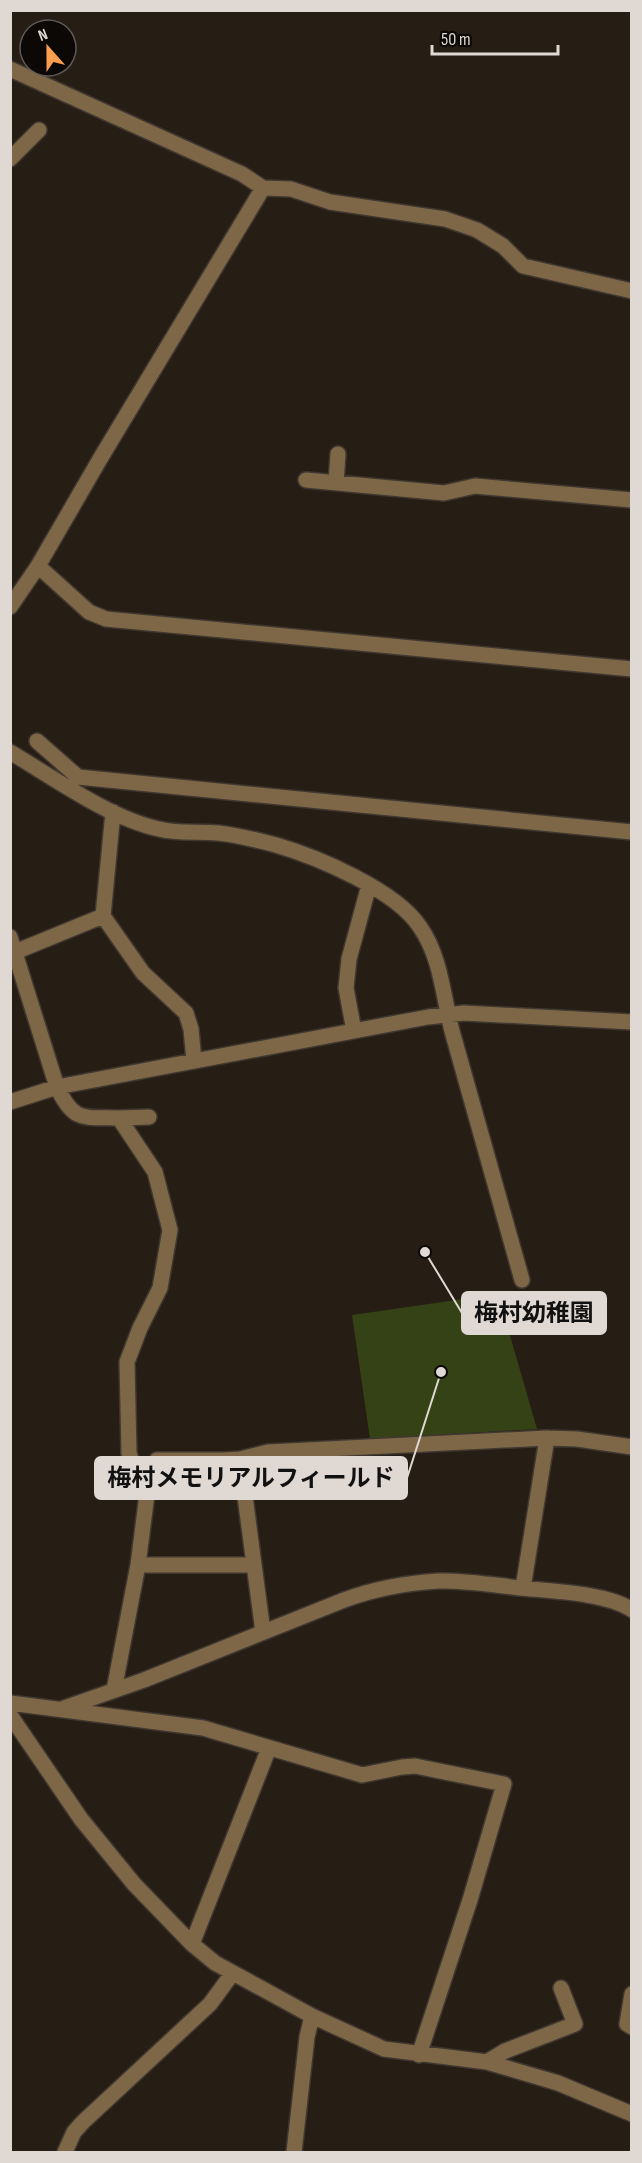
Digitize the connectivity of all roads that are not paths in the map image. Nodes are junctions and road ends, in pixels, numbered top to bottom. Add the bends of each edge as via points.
1 (10, 69) edge
2 (39, 130) dead end
3 (12, 154) edge
4 (263, 188) junction
5 (632, 291) edge
6 (338, 454) dead end
7 (306, 480) dead end
8 (336, 483) junction
9 (632, 500) edge
10 (38, 566) junction
11 (10, 607) edge
12 (632, 669) edge
13 (37, 741) dead end
14 (10, 752) edge
15 (113, 812) junction
16 (632, 832) edge
17 (369, 885) junction
18 (103, 916) junction
19 (12, 949) edge
20 (448, 1015) junction
21 (632, 1022) edge
22 (354, 1031) junction
23 (194, 1061) junction
24 (57, 1087) junction
25 (10, 1102) edge
26 (150, 1117) dead end
27 (119, 1118) junction
28 (522, 1280) dead end
29 (547, 1438) junction
30 (632, 1447) edge
31 (240, 1459) junction
32 (150, 1471) junction
33 (138, 1565) junction
34 (254, 1565) junction
35 (523, 1588) junction
36 (632, 1610) edge
37 (263, 1632) junction
38 (114, 1690) junction
39 (10, 1703) edge
40 (63, 1709) junction
41 (10, 1715) edge
42 (269, 1748) junction
43 (192, 1944) junction
44 (232, 1974) junction
45 (561, 1988) dead end
46 (632, 1994) edge
47 (312, 2016) junction
48 (632, 2027) edge
49 (419, 2055) junction
50 (487, 2062) junction
51 (632, 2114) edge
52 (65, 2152) edge
53 (294, 2152) edge

1 - 4 street via 242,174
2 - 3 street
4 - 5 street via 291,189 330,202 445,219 477,230 503,246 523,266
4 - 10 street
6 - 8 street
7 - 8 street
8 - 9 street via 444,493 475,486
10 - 11 street
10 - 12 street via 89,612 106,619
13 - 16 street via 78,777
14 - 15 street
15 - 17 street via 160,830 219,833 291,850
15 - 18 street
17 - 20 street via 420,926 436,960
17 - 22 street via 349,959 346,988
18 - 19 street
18 - 23 street via 143,973 186,1013
19 - 24 street
20 - 21 street
20 - 22 street
20 - 28 street
22 - 23 street
23 - 24 street
24 - 25 street
24 - 27 street via 66,1106 81,1117
26 - 27 street
27 - 32 street via 155,1172 170,1230 160,1288 127,1362 129,1453 132,1463
29 - 30 street
29 - 31 street via 268,1452
29 - 35 street
31 - 32 street via 157,1460
31 - 34 street
32 - 33 street
33 - 34 street
33 - 38 street
34 - 37 street
35 - 36 street via 562,1591 623,1604
35 - 37 street via 460,1581 365,1592
37 - 38 street
38 - 40 street
39 - 40 street
40 - 42 street via 203,1728
41 - 43 street via 81,1819 134,1884
42 - 43 street
42 - 49 street via 362,1775 415,1766 504,1784
43 - 44 street
44 - 47 street
44 - 52 street via 210,2004 83,2122
45 - 50 street via 575,2024
46 - 48 street via 627,2024
47 - 49 street via 384,2049
47 - 53 street
49 - 50 street
50 - 51 street via 558,2083

